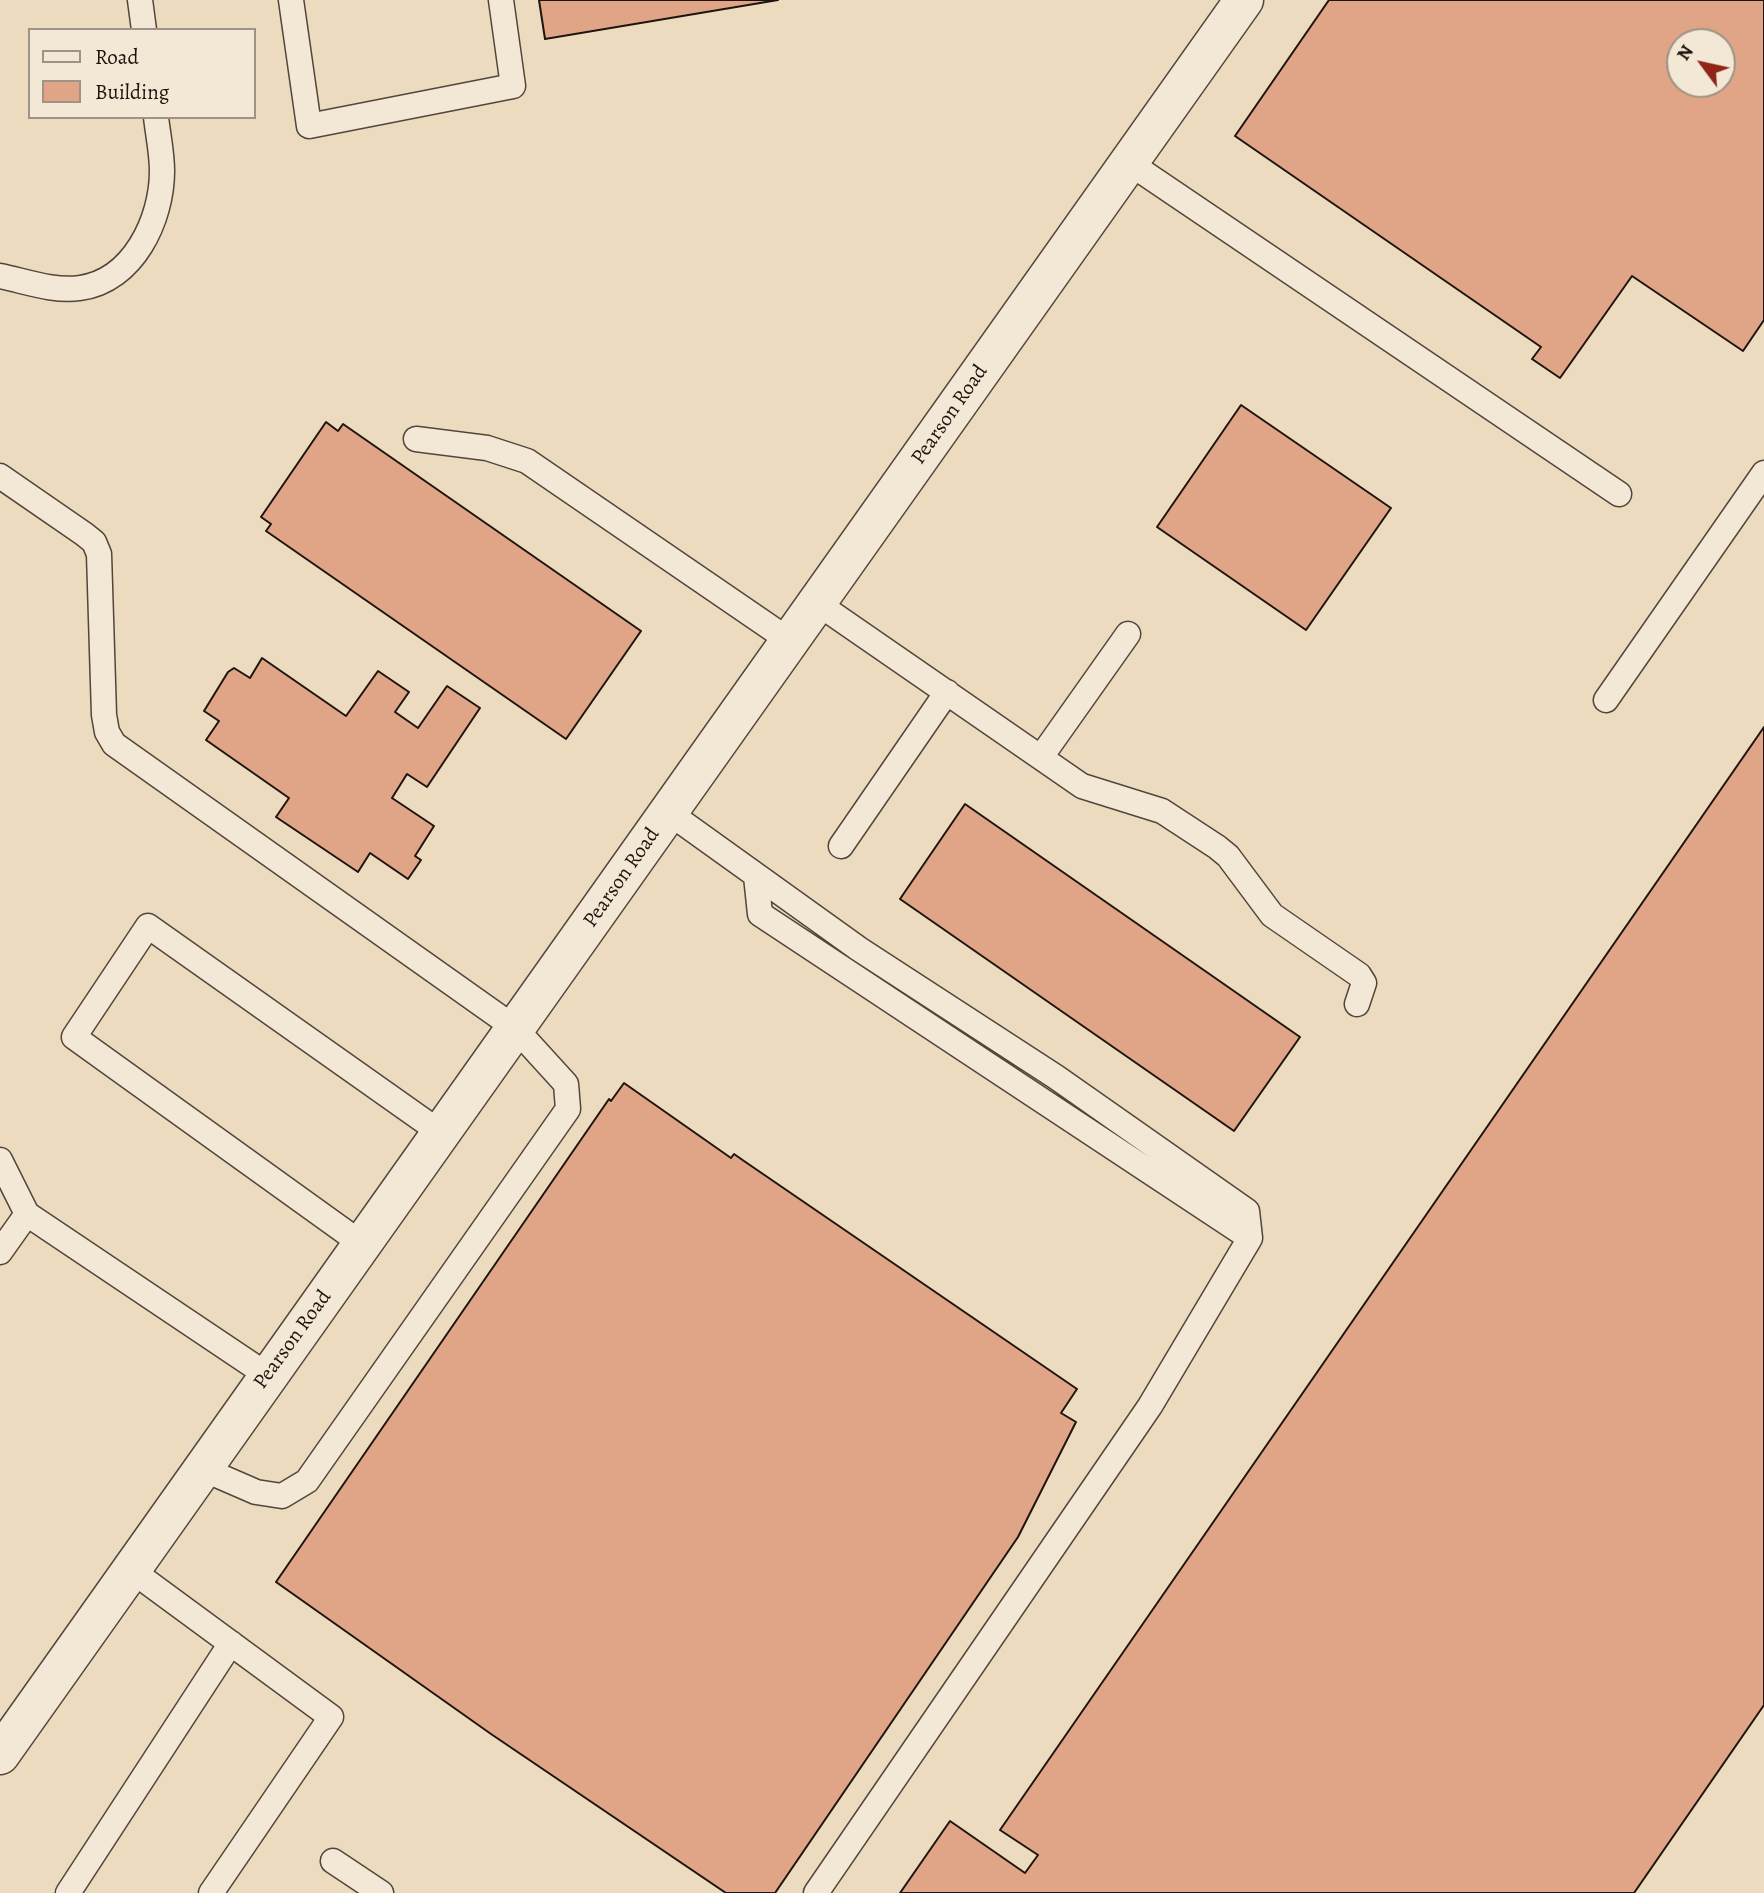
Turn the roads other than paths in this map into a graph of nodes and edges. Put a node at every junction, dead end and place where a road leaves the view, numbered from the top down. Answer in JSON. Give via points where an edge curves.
{"nodes":[{"id":1,"x":140,"y":0,"type":"edge"},
{"id":2,"x":291,"y":0,"type":"edge"},
{"id":3,"x":501,"y":0,"type":"edge"},
{"id":4,"x":1244,"y":0,"type":"edge"},
{"id":5,"x":144,"y":28,"type":"edge"},
{"id":6,"x":156,"y":119,"type":"edge"},
{"id":7,"x":1128,"y":162,"type":"junction"},
{"id":8,"x":0,"y":276,"type":"edge"},
{"id":9,"x":415,"y":439,"type":"dead end"},
{"id":10,"x":1764,"y":473,"type":"edge"},
{"id":11,"x":0,"y":476,"type":"edge"},
{"id":12,"x":1619,"y":494,"type":"dead end"},
{"id":13,"x":817,"y":603,"type":"junction"},
{"id":14,"x":1128,"y":634,"type":"dead end"},
{"id":15,"x":790,"y":641,"type":"junction"},
{"id":16,"x":947,"y":692,"type":"junction"},
{"id":17,"x":1606,"y":701,"type":"dead end"},
{"id":18,"x":1041,"y":757,"type":"junction"},
{"id":19,"x":668,"y":813,"type":"junction"},
{"id":20,"x":841,"y":846,"type":"dead end"},
{"id":21,"x":1357,"y":1004,"type":"dead end"},
{"id":22,"x":515,"y":1028,"type":"junction"},
{"id":23,"x":441,"y":1133,"type":"junction"},
{"id":24,"x":0,"y":1160,"type":"edge"},
{"id":25,"x":27,"y":1214,"type":"junction"},
{"id":26,"x":362,"y":1244,"type":"junction"},
{"id":27,"x":0,"y":1252,"type":"edge"},
{"id":28,"x":267,"y":1375,"type":"junction"},
{"id":29,"x":203,"y":1469,"type":"junction"},
{"id":30,"x":131,"y":1570,"type":"junction"},
{"id":31,"x":231,"y":1643,"type":"junction"},
{"id":32,"x":0,"y":1755,"type":"edge"},
{"id":33,"x":333,"y":1861,"type":"dead end"},
{"id":34,"x":68,"y":1893,"type":"edge"},
{"id":35,"x":211,"y":1893,"type":"edge"},
{"id":36,"x":381,"y":1893,"type":"edge"},
{"id":37,"x":816,"y":1893,"type":"edge"}],
"edges":[{"from":1,"to":5,"type":"lane"},
{"from":2,"to":3,"type":"lane","via":[[309,126],[513,86]]},
{"from":4,"to":7,"type":"street","name":"Pearson Road"},
{"from":6,"to":8,"type":"lane","via":[[163,169],[160,198],[142,246],[124,267],[103,283],[78,289]]},
{"from":7,"to":12,"type":"lane"},
{"from":7,"to":13,"type":"street","name":"Pearson Road"},
{"from":9,"to":15,"type":"lane","via":[[487,448],[527,461]]},
{"from":10,"to":17,"type":"lane"},
{"from":11,"to":22,"type":"lane","via":[[94,542],[99,554],[104,715],[114,744]]},
{"from":13,"to":15,"type":"street","name":"Pearson Road"},
{"from":13,"to":16,"type":"lane"},
{"from":14,"to":18,"type":"lane"},
{"from":15,"to":19,"type":"street","name":"Pearson Road"},
{"from":16,"to":18,"type":"lane"},
{"from":16,"to":20,"type":"lane"},
{"from":18,"to":21,"type":"lane","via":[[1096,792],[1162,811],[1217,847],[1272,915],[1359,975],[1364,983]]},
{"from":19,"to":22,"type":"street","name":"Pearson Road"},
{"from":19,"to":37,"type":"lane","via":[[859,949],[1056,1077],[1247,1211],[1250,1238],[1150,1406]]},
{"from":22,"to":23,"type":"street","name":"Pearson Road"},
{"from":22,"to":29,"type":"lane","via":[[566,1084],[568,1109],[307,1481],[282,1496],[256,1492]]},
{"from":23,"to":26,"type":"street","name":"Pearson Road"},
{"from":23,"to":26,"type":"lane","via":[[148,926],[74,1037]]},
{"from":24,"to":25,"type":"lane"},
{"from":25,"to":27,"type":"lane"},
{"from":25,"to":28,"type":"lane"},
{"from":26,"to":28,"type":"street","name":"Pearson Road"},
{"from":28,"to":29,"type":"street","name":"Pearson Road"},
{"from":29,"to":30,"type":"street","name":"Pearson Road"},
{"from":30,"to":31,"type":"lane"},
{"from":30,"to":32,"type":"street","name":"Pearson Road"},
{"from":31,"to":34,"type":"lane"},
{"from":31,"to":35,"type":"lane","via":[[331,1717]]},
{"from":33,"to":36,"type":"lane"}]}
